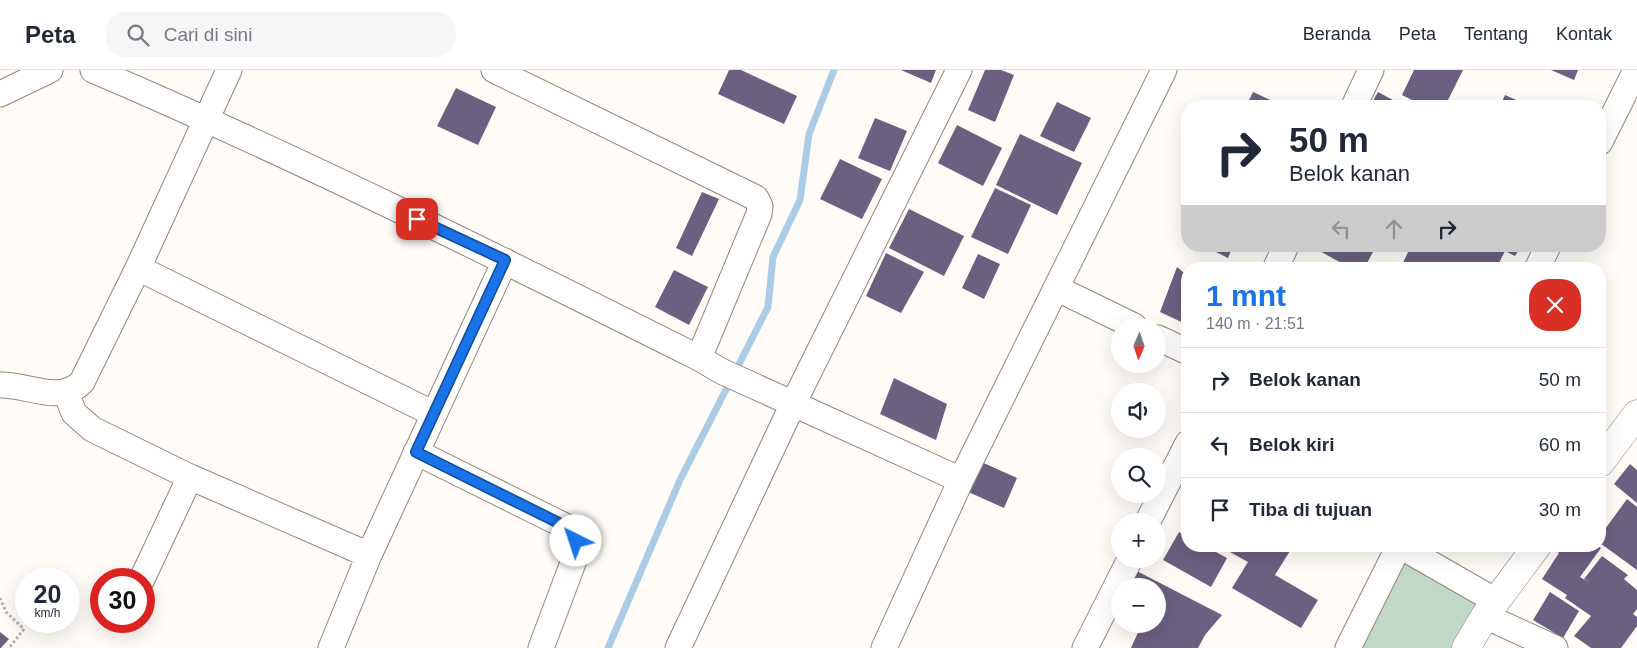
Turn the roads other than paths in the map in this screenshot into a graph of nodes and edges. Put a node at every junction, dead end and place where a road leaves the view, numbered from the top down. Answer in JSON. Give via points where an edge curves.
{"nodes":[{"id":1,"x":50,"y":70,"type":"edge"},
{"id":2,"x":93,"y":70,"type":"edge"},
{"id":3,"x":229,"y":70,"type":"edge"},
{"id":4,"x":494,"y":70,"type":"edge"},
{"id":5,"x":959,"y":70,"type":"edge"},
{"id":6,"x":1164,"y":70,"type":"edge"},
{"id":7,"x":1371,"y":70,"type":"edge"},
{"id":8,"x":1636,"y":70,"type":"edge"},
{"id":9,"x":0,"y":94,"type":"edge"},
{"id":10,"x":1357,"y":100,"type":"edge"},
{"id":11,"x":206,"y":118,"type":"junction"},
{"id":12,"x":1606,"y":130,"type":"edge"},
{"id":13,"x":505,"y":260,"type":"junction"},
{"id":14,"x":138,"y":268,"type":"junction"},
{"id":15,"x":1056,"y":288,"type":"junction"},
{"id":16,"x":1118,"y":318,"type":"edge"},
{"id":17,"x":1166,"y":342,"type":"edge"},
{"id":18,"x":1181,"y":349,"type":"edge"},
{"id":19,"x":699,"y":358,"type":"junction"},
{"id":20,"x":0,"y":385,"type":"edge"},
{"id":21,"x":66,"y":393,"type":"junction"},
{"id":22,"x":793,"y":404,"type":"junction"},
{"id":23,"x":434,"y":414,"type":"junction"},
{"id":24,"x":1637,"y":414,"type":"edge"},
{"id":25,"x":416,"y":452,"type":"junction"},
{"id":26,"x":1606,"y":455,"type":"edge"},
{"id":27,"x":1181,"y":456,"type":"edge"},
{"id":28,"x":190,"y":477,"type":"junction"},
{"id":29,"x":961,"y":480,"type":"junction"},
{"id":30,"x":1152,"y":513,"type":"edge"},
{"id":31,"x":1397,"y":552,"type":"edge"},
{"id":32,"x":1409,"y":552,"type":"edge"},
{"id":33,"x":1532,"y":552,"type":"edge"},
{"id":34,"x":368,"y":555,"type":"junction"},
{"id":35,"x":147,"y":568,"type":"edge"},
{"id":36,"x":1125,"y":568,"type":"edge"},
{"id":37,"x":1490,"y":608,"type":"junction"},
{"id":38,"x":331,"y":648,"type":"edge"},
{"id":39,"x":541,"y":648,"type":"edge"},
{"id":40,"x":678,"y":648,"type":"edge"},
{"id":41,"x":884,"y":648,"type":"edge"},
{"id":42,"x":1085,"y":648,"type":"edge"},
{"id":43,"x":1348,"y":648,"type":"edge"},
{"id":44,"x":1466,"y":648,"type":"edge"},
{"id":45,"x":1555,"y":648,"type":"edge"}],
"edges":[{"from":1,"to":9,"type":"street"},
{"from":2,"to":11,"type":"street"},
{"from":3,"to":11,"type":"street"},
{"from":4,"to":19,"type":"street","via":[[759,202],[761,210]]},
{"from":5,"to":22,"type":"street"},
{"from":6,"to":15,"type":"street"},
{"from":7,"to":10,"type":"street"},
{"from":8,"to":12,"type":"street"},
{"from":11,"to":13,"type":"street"},
{"from":11,"to":14,"type":"street"},
{"from":13,"to":19,"type":"street"},
{"from":13,"to":23,"type":"street"},
{"from":14,"to":21,"type":"street","via":[[82,382]]},
{"from":14,"to":23,"type":"street"},
{"from":15,"to":16,"type":"street"},
{"from":15,"to":29,"type":"street"},
{"from":17,"to":18,"type":"street"},
{"from":19,"to":22,"type":"street","via":[[721,372]]},
{"from":20,"to":21,"type":"street"},
{"from":21,"to":28,"type":"street","via":[[74,413],[92,429]]},
{"from":22,"to":29,"type":"street"},
{"from":22,"to":40,"type":"street"},
{"from":23,"to":25,"type":"street"},
{"from":24,"to":26,"type":"main road"},
{"from":25,"to":34,"type":"street"},
{"from":25,"to":39,"type":"street","via":[[571,529],[576,541],[576,555]]},
{"from":27,"to":30,"type":"street"},
{"from":28,"to":34,"type":"street"},
{"from":28,"to":35,"type":"street"},
{"from":29,"to":41,"type":"street"},
{"from":31,"to":43,"type":"street"},
{"from":32,"to":37,"type":"street"},
{"from":33,"to":37,"type":"main road"},
{"from":34,"to":38,"type":"street"},
{"from":36,"to":42,"type":"street"},
{"from":37,"to":44,"type":"main road"},
{"from":37,"to":45,"type":"street"}]}
